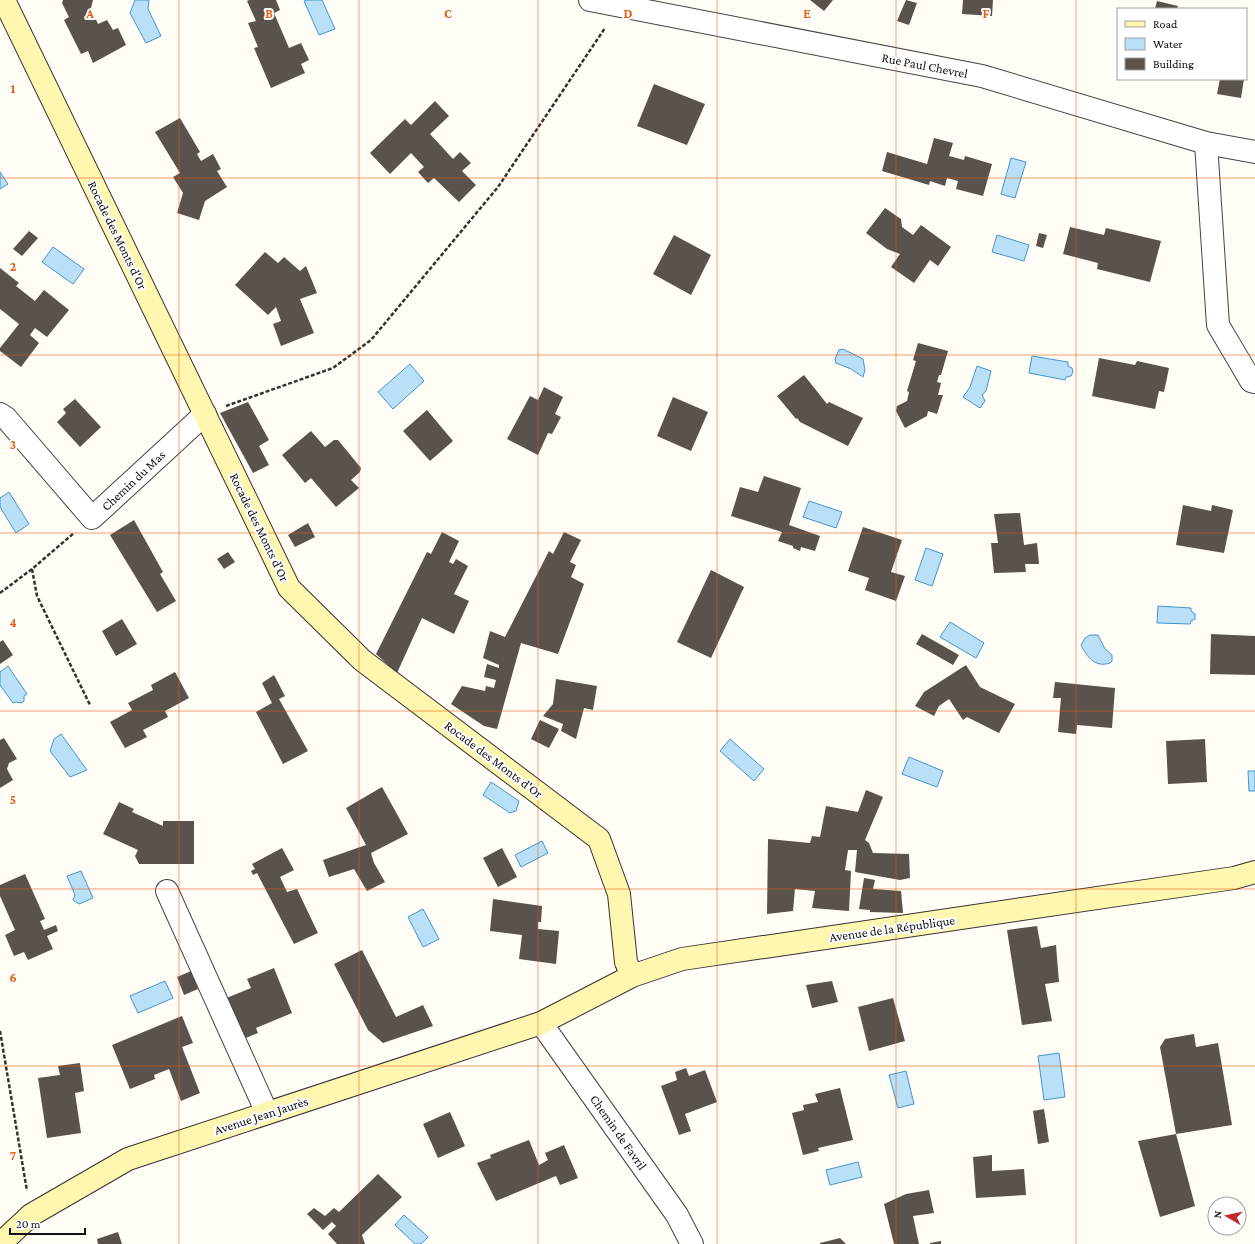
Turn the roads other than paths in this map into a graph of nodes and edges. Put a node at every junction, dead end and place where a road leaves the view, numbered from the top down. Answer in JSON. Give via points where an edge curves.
{"nodes":[{"id":1,"x":4,"y":0,"type":"edge"},
{"id":2,"x":590,"y":0,"type":"edge"},
{"id":3,"x":1206,"y":143,"type":"junction"},
{"id":4,"x":1255,"y":152,"type":"edge"},
{"id":5,"x":1255,"y":382,"type":"edge"},
{"id":6,"x":0,"y":414,"type":"edge"},
{"id":7,"x":205,"y":414,"type":"junction"},
{"id":8,"x":1255,"y":872,"type":"edge"},
{"id":9,"x":167,"y":891,"type":"dead end"},
{"id":10,"x":632,"y":976,"type":"junction"},
{"id":11,"x":541,"y":1023,"type":"junction"},
{"id":12,"x":267,"y":1113,"type":"junction"},
{"id":13,"x":0,"y":1244,"type":"edge"},
{"id":14,"x":692,"y":1244,"type":"edge"}],
"edges":[{"from":1,"to":7,"type":"main road","name":"Rocade des Monts d'Or"},
{"from":2,"to":3,"type":"street","name":"Rue Paul Chevrel","via":[[982,76]]},
{"from":3,"to":4,"type":"street","name":"Rue Paul Chevrel"},
{"from":3,"to":5,"type":"street","via":[[1218,325],[1251,381]]},
{"from":6,"to":7,"type":"street","name":"Chemin du Mas","via":[[92,518]]},
{"from":7,"to":10,"type":"main road","name":"Rocade des Monts d'Or","via":[[289,588],[362,660],[599,838],[619,894],[626,962]]},
{"from":8,"to":10,"type":"main road","name":"Avenue de la République","via":[[1226,879],[682,958]]},
{"from":9,"to":12,"type":"street"},
{"from":10,"to":11,"type":"main road","name":"Avenue de la République"},
{"from":11,"to":12,"type":"main road","name":"Avenue Jean Jaurès"},
{"from":11,"to":14,"type":"street","name":"Chemin de Favril","via":[[677,1215]]},
{"from":12,"to":13,"type":"main road","name":"Avenue Jean Jaurès","via":[[128,1159],[31,1215]]}]}
